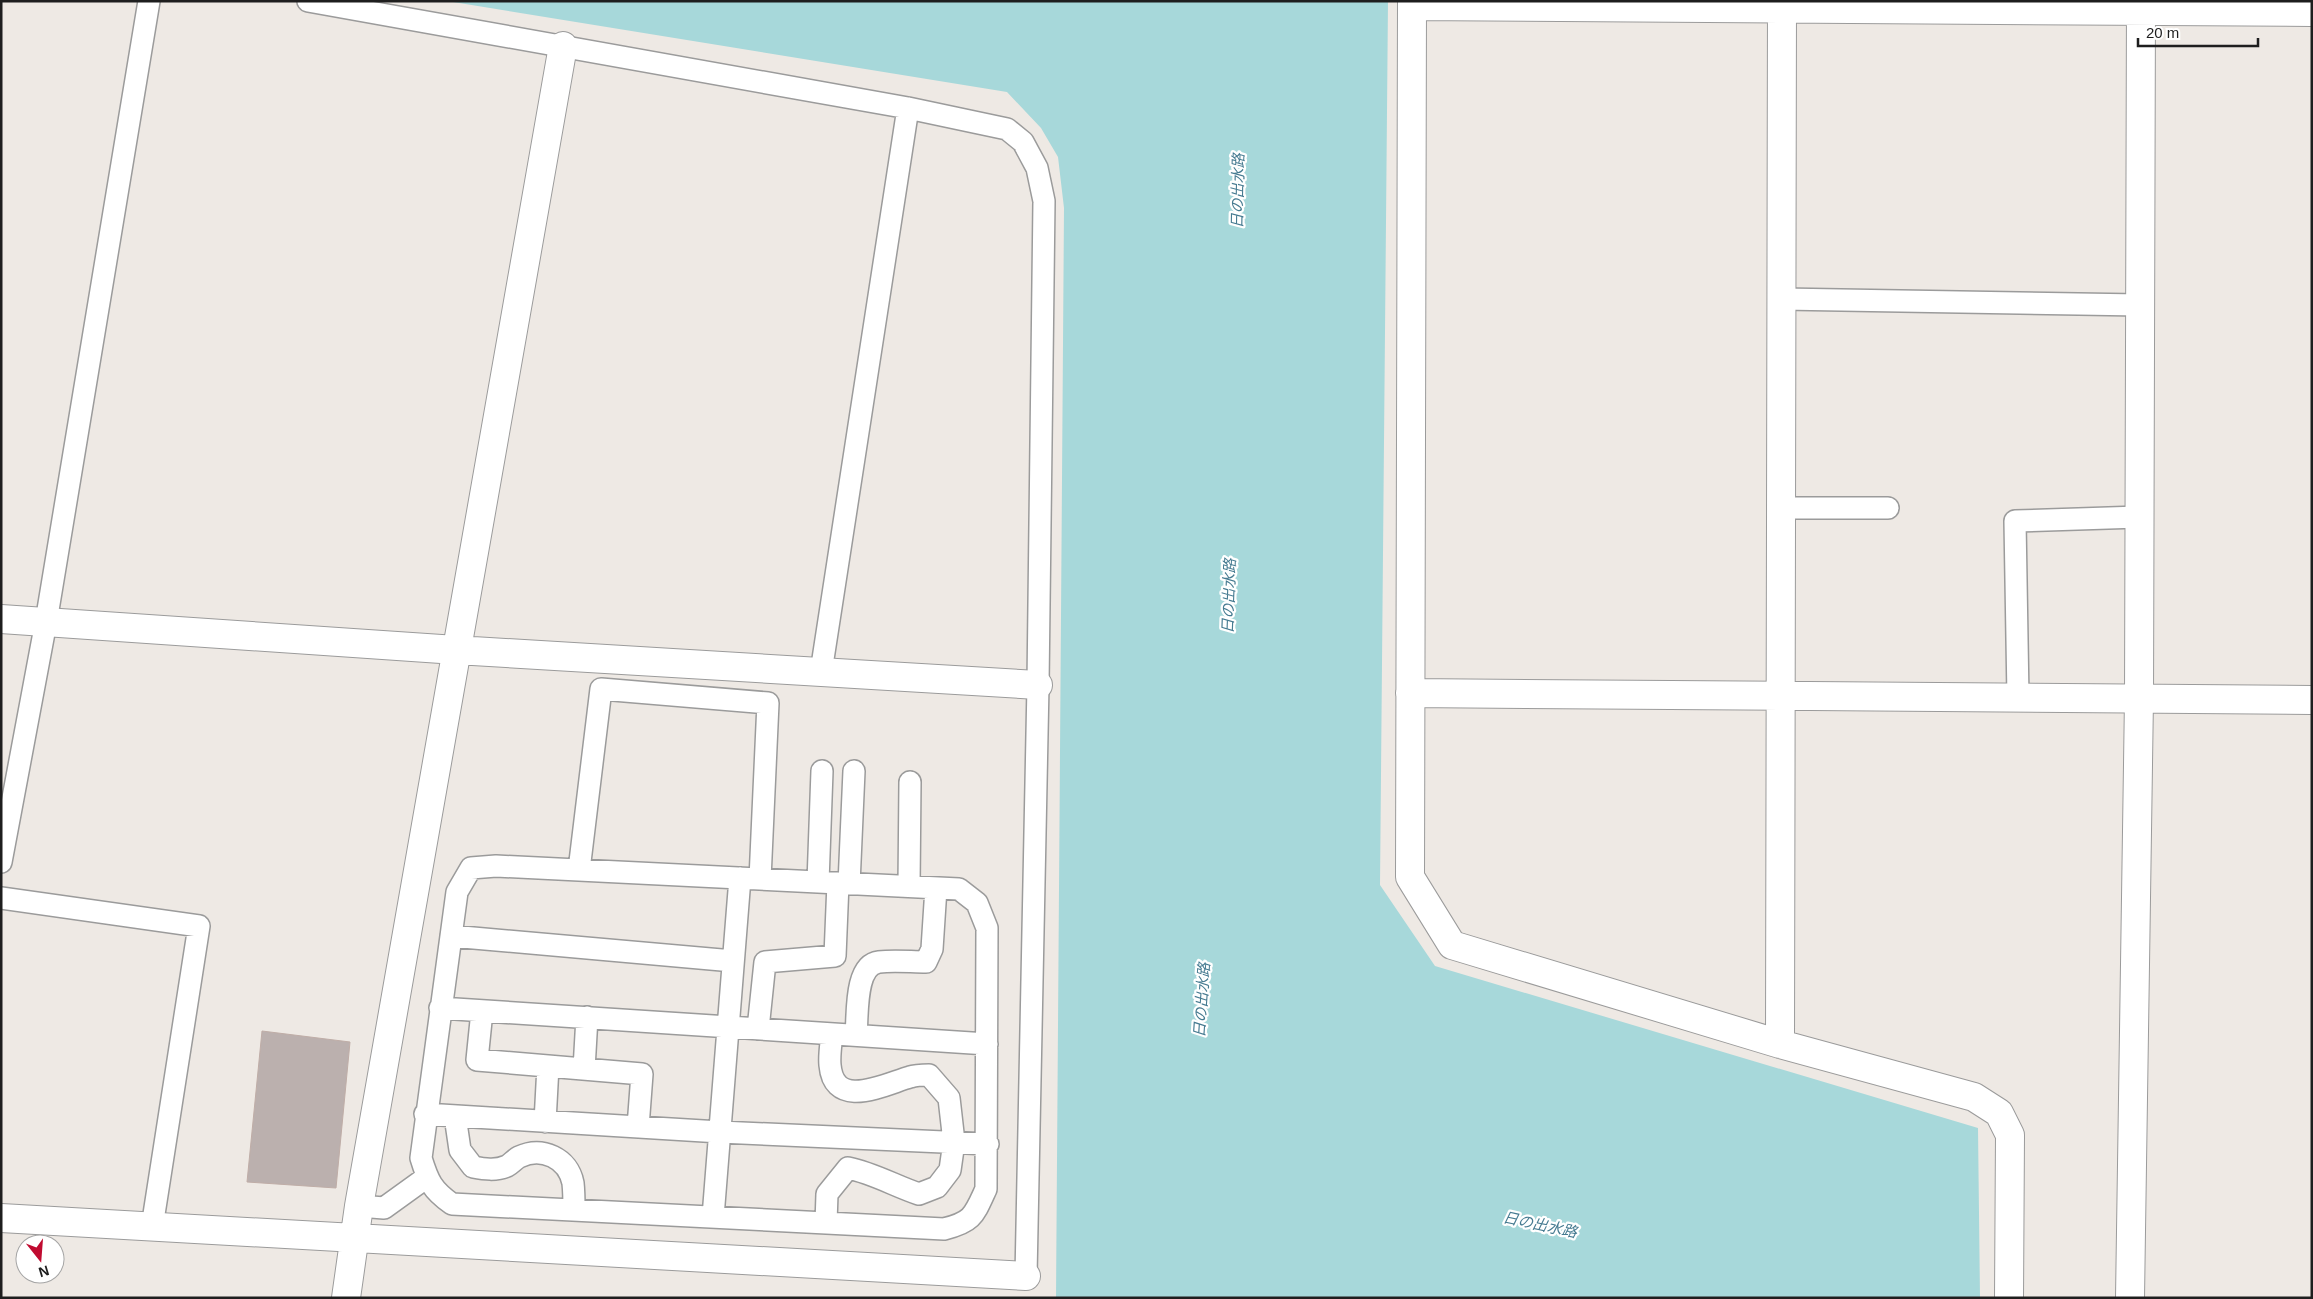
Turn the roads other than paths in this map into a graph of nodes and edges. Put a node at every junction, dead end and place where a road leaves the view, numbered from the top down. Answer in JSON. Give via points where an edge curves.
{"nodes":[{"id":1,"x":149,"y":1,"type":"edge"},
{"id":2,"x":308,"y":1,"type":"edge"},
{"id":3,"x":1412,"y":4,"type":"edge"},
{"id":4,"x":1782,"y":5,"type":"edge"},
{"id":5,"x":2141,"y":6,"type":"edge"},
{"id":6,"x":2278,"y":6,"type":"edge"},
{"id":7,"x":2312,"y":12,"type":"edge"},
{"id":8,"x":563,"y":46,"type":"junction"},
{"id":9,"x":908,"y":108,"type":"junction"},
{"id":10,"x":1782,"y":299,"type":"junction"},
{"id":11,"x":2140,"y":305,"type":"junction"},
{"id":12,"x":1782,"y":508,"type":"junction"},
{"id":13,"x":1888,"y":508,"type":"dead end"},
{"id":14,"x":2139,"y":517,"type":"junction"},
{"id":15,"x":1,"y":619,"type":"edge"},
{"id":16,"x":46,"y":622,"type":"junction"},
{"id":17,"x":456,"y":650,"type":"junction"},
{"id":18,"x":821,"y":672,"type":"junction"},
{"id":19,"x":1038,"y":685,"type":"junction"},
{"id":20,"x":1410,"y":693,"type":"junction"},
{"id":21,"x":1781,"y":696,"type":"junction"},
{"id":22,"x":2018,"y":698,"type":"junction"},
{"id":23,"x":2139,"y":698,"type":"junction"},
{"id":24,"x":2312,"y":700,"type":"edge"},
{"id":25,"x":822,"y":771,"type":"dead end"},
{"id":26,"x":854,"y":771,"type":"dead end"},
{"id":27,"x":910,"y":782,"type":"dead end"},
{"id":28,"x":1,"y":862,"type":"edge"},
{"id":29,"x":579,"y":870,"type":"junction"},
{"id":30,"x":750,"y":879,"type":"junction"},
{"id":31,"x":835,"y":883,"type":"junction"},
{"id":32,"x":909,"y":886,"type":"junction"},
{"id":33,"x":936,"y":888,"type":"junction"},
{"id":34,"x":1,"y":898,"type":"edge"},
{"id":35,"x":451,"y":936,"type":"junction"},
{"id":36,"x":733,"y":961,"type":"junction"},
{"id":37,"x":440,"y":1008,"type":"junction"},
{"id":38,"x":482,"y":1011,"type":"junction"},
{"id":39,"x":587,"y":1018,"type":"junction"},
{"id":40,"x":728,"y":1027,"type":"junction"},
{"id":41,"x":758,"y":1029,"type":"junction"},
{"id":42,"x":832,"y":1034,"type":"junction"},
{"id":43,"x":856,"y":1036,"type":"junction"},
{"id":44,"x":987,"y":1044,"type":"junction"},
{"id":45,"x":1780,"y":1044,"type":"junction"},
{"id":46,"x":548,"y":1066,"type":"junction"},
{"id":47,"x":584,"y":1069,"type":"junction"},
{"id":48,"x":425,"y":1114,"type":"junction"},
{"id":49,"x":455,"y":1116,"type":"junction"},
{"id":50,"x":545,"y":1122,"type":"junction"},
{"id":51,"x":638,"y":1127,"type":"junction"},
{"id":52,"x":720,"y":1132,"type":"junction"},
{"id":53,"x":954,"y":1142,"type":"junction"},
{"id":54,"x":988,"y":1144,"type":"junction"},
{"id":55,"x":427,"y":1177,"type":"junction"},
{"id":56,"x":359,"y":1206,"type":"junction"},
{"id":57,"x":574,"y":1210,"type":"junction"},
{"id":58,"x":713,"y":1217,"type":"junction"},
{"id":59,"x":1,"y":1218,"type":"edge"},
{"id":60,"x":826,"y":1223,"type":"junction"},
{"id":61,"x":152,"y":1227,"type":"junction"},
{"id":62,"x":354,"y":1238,"type":"junction"},
{"id":63,"x":1026,"y":1276,"type":"joint"},
{"id":64,"x":346,"y":1298,"type":"edge"},
{"id":65,"x":2009,"y":1298,"type":"edge"},
{"id":66,"x":2130,"y":1298,"type":"edge"}],
"edges":[{"from":1,"to":16,"type":"lane"},
{"from":2,"to":8,"type":"lane"},
{"from":3,"to":4,"type":"street"},
{"from":3,"to":20,"type":"street"},
{"from":4,"to":5,"type":"street"},
{"from":4,"to":10,"type":"street"},
{"from":5,"to":6,"type":"street"},
{"from":5,"to":11,"type":"street"},
{"from":6,"to":7,"type":"street"},
{"from":8,"to":9,"type":"lane"},
{"from":8,"to":17,"type":"street"},
{"from":9,"to":18,"type":"lane"},
{"from":9,"to":19,"type":"lane","via":[[1007,129],[1023,142],[1037,168],[1044,201]]},
{"from":10,"to":11,"type":"lane"},
{"from":10,"to":12,"type":"street"},
{"from":11,"to":14,"type":"street"},
{"from":12,"to":13,"type":"lane"},
{"from":12,"to":21,"type":"street"},
{"from":14,"to":22,"type":"lane","via":[[2015,521]]},
{"from":14,"to":23,"type":"street"},
{"from":15,"to":16,"type":"street"},
{"from":16,"to":17,"type":"street"},
{"from":16,"to":28,"type":"lane"},
{"from":17,"to":18,"type":"street"},
{"from":17,"to":56,"type":"street"},
{"from":18,"to":19,"type":"street"},
{"from":19,"to":63,"type":"lane"},
{"from":20,"to":21,"type":"street"},
{"from":20,"to":45,"type":"street","via":[[1410,877],[1452,945]]},
{"from":21,"to":22,"type":"street"},
{"from":21,"to":45,"type":"street"},
{"from":22,"to":23,"type":"street"},
{"from":23,"to":24,"type":"street"},
{"from":23,"to":66,"type":"street"},
{"from":25,"to":31,"type":"lane"},
{"from":26,"to":31,"type":"lane"},
{"from":27,"to":32,"type":"lane"},
{"from":29,"to":30,"type":"lane"},
{"from":29,"to":30,"type":"lane","via":[[600,689],[768,703]]},
{"from":29,"to":35,"type":"lane","via":[[471,868],[457,892]]},
{"from":30,"to":31,"type":"lane"},
{"from":30,"to":36,"type":"lane"},
{"from":31,"to":32,"type":"lane"},
{"from":31,"to":41,"type":"lane","via":[[835,956],[765,962]]},
{"from":32,"to":33,"type":"lane"},
{"from":33,"to":43,"type":"lane","via":[[932,949],[926,962],[877,962],[866,969],[860,982]]},
{"from":33,"to":44,"type":"lane","via":[[959,889],[977,902],[987,928]]},
{"from":34,"to":61,"type":"lane","via":[[199,926]]},
{"from":35,"to":36,"type":"lane"},
{"from":35,"to":37,"type":"lane"},
{"from":36,"to":40,"type":"lane"},
{"from":37,"to":38,"type":"lane"},
{"from":37,"to":48,"type":"lane"},
{"from":38,"to":39,"type":"lane"},
{"from":38,"to":46,"type":"lane","via":[[477,1060]]},
{"from":39,"to":40,"type":"lane"},
{"from":39,"to":47,"type":"lane"},
{"from":40,"to":41,"type":"lane"},
{"from":40,"to":52,"type":"lane"},
{"from":41,"to":42,"type":"lane"},
{"from":42,"to":43,"type":"lane"},
{"from":42,"to":53,"type":"lane","via":[[830,1066],[836,1083],[852,1092],[929,1074],[949,1098]]},
{"from":43,"to":44,"type":"lane"},
{"from":44,"to":54,"type":"lane"},
{"from":45,"to":65,"type":"street","via":[[1974,1098],[1999,1113],[2010,1135]]},
{"from":46,"to":47,"type":"lane"},
{"from":46,"to":50,"type":"lane"},
{"from":47,"to":51,"type":"lane","via":[[642,1074]]},
{"from":48,"to":49,"type":"lane"},
{"from":48,"to":55,"type":"lane","via":[[421,1158]]},
{"from":49,"to":50,"type":"lane"},
{"from":49,"to":57,"type":"lane","via":[[460,1150],[473,1167],[488,1170],[506,1166],[520,1156],[538,1152],[552,1154],[573,1181]]},
{"from":50,"to":51,"type":"lane"},
{"from":51,"to":52,"type":"lane"},
{"from":52,"to":53,"type":"lane"},
{"from":52,"to":58,"type":"lane"},
{"from":53,"to":54,"type":"lane"},
{"from":53,"to":60,"type":"lane","via":[[950,1170],[937,1187],[919,1194],[869,1172],[848,1168],[827,1194]]},
{"from":54,"to":60,"type":"lane","via":[[986,1189],[976,1210],[964,1224],[944,1229]]},
{"from":55,"to":56,"type":"lane","via":[[384,1208]]},
{"from":55,"to":57,"type":"lane","via":[[437,1193],[452,1204]]},
{"from":56,"to":62,"type":"street"},
{"from":57,"to":58,"type":"lane"},
{"from":58,"to":60,"type":"lane"},
{"from":59,"to":61,"type":"street"},
{"from":61,"to":62,"type":"street"},
{"from":62,"to":63,"type":"street"},
{"from":62,"to":64,"type":"street"}]}
